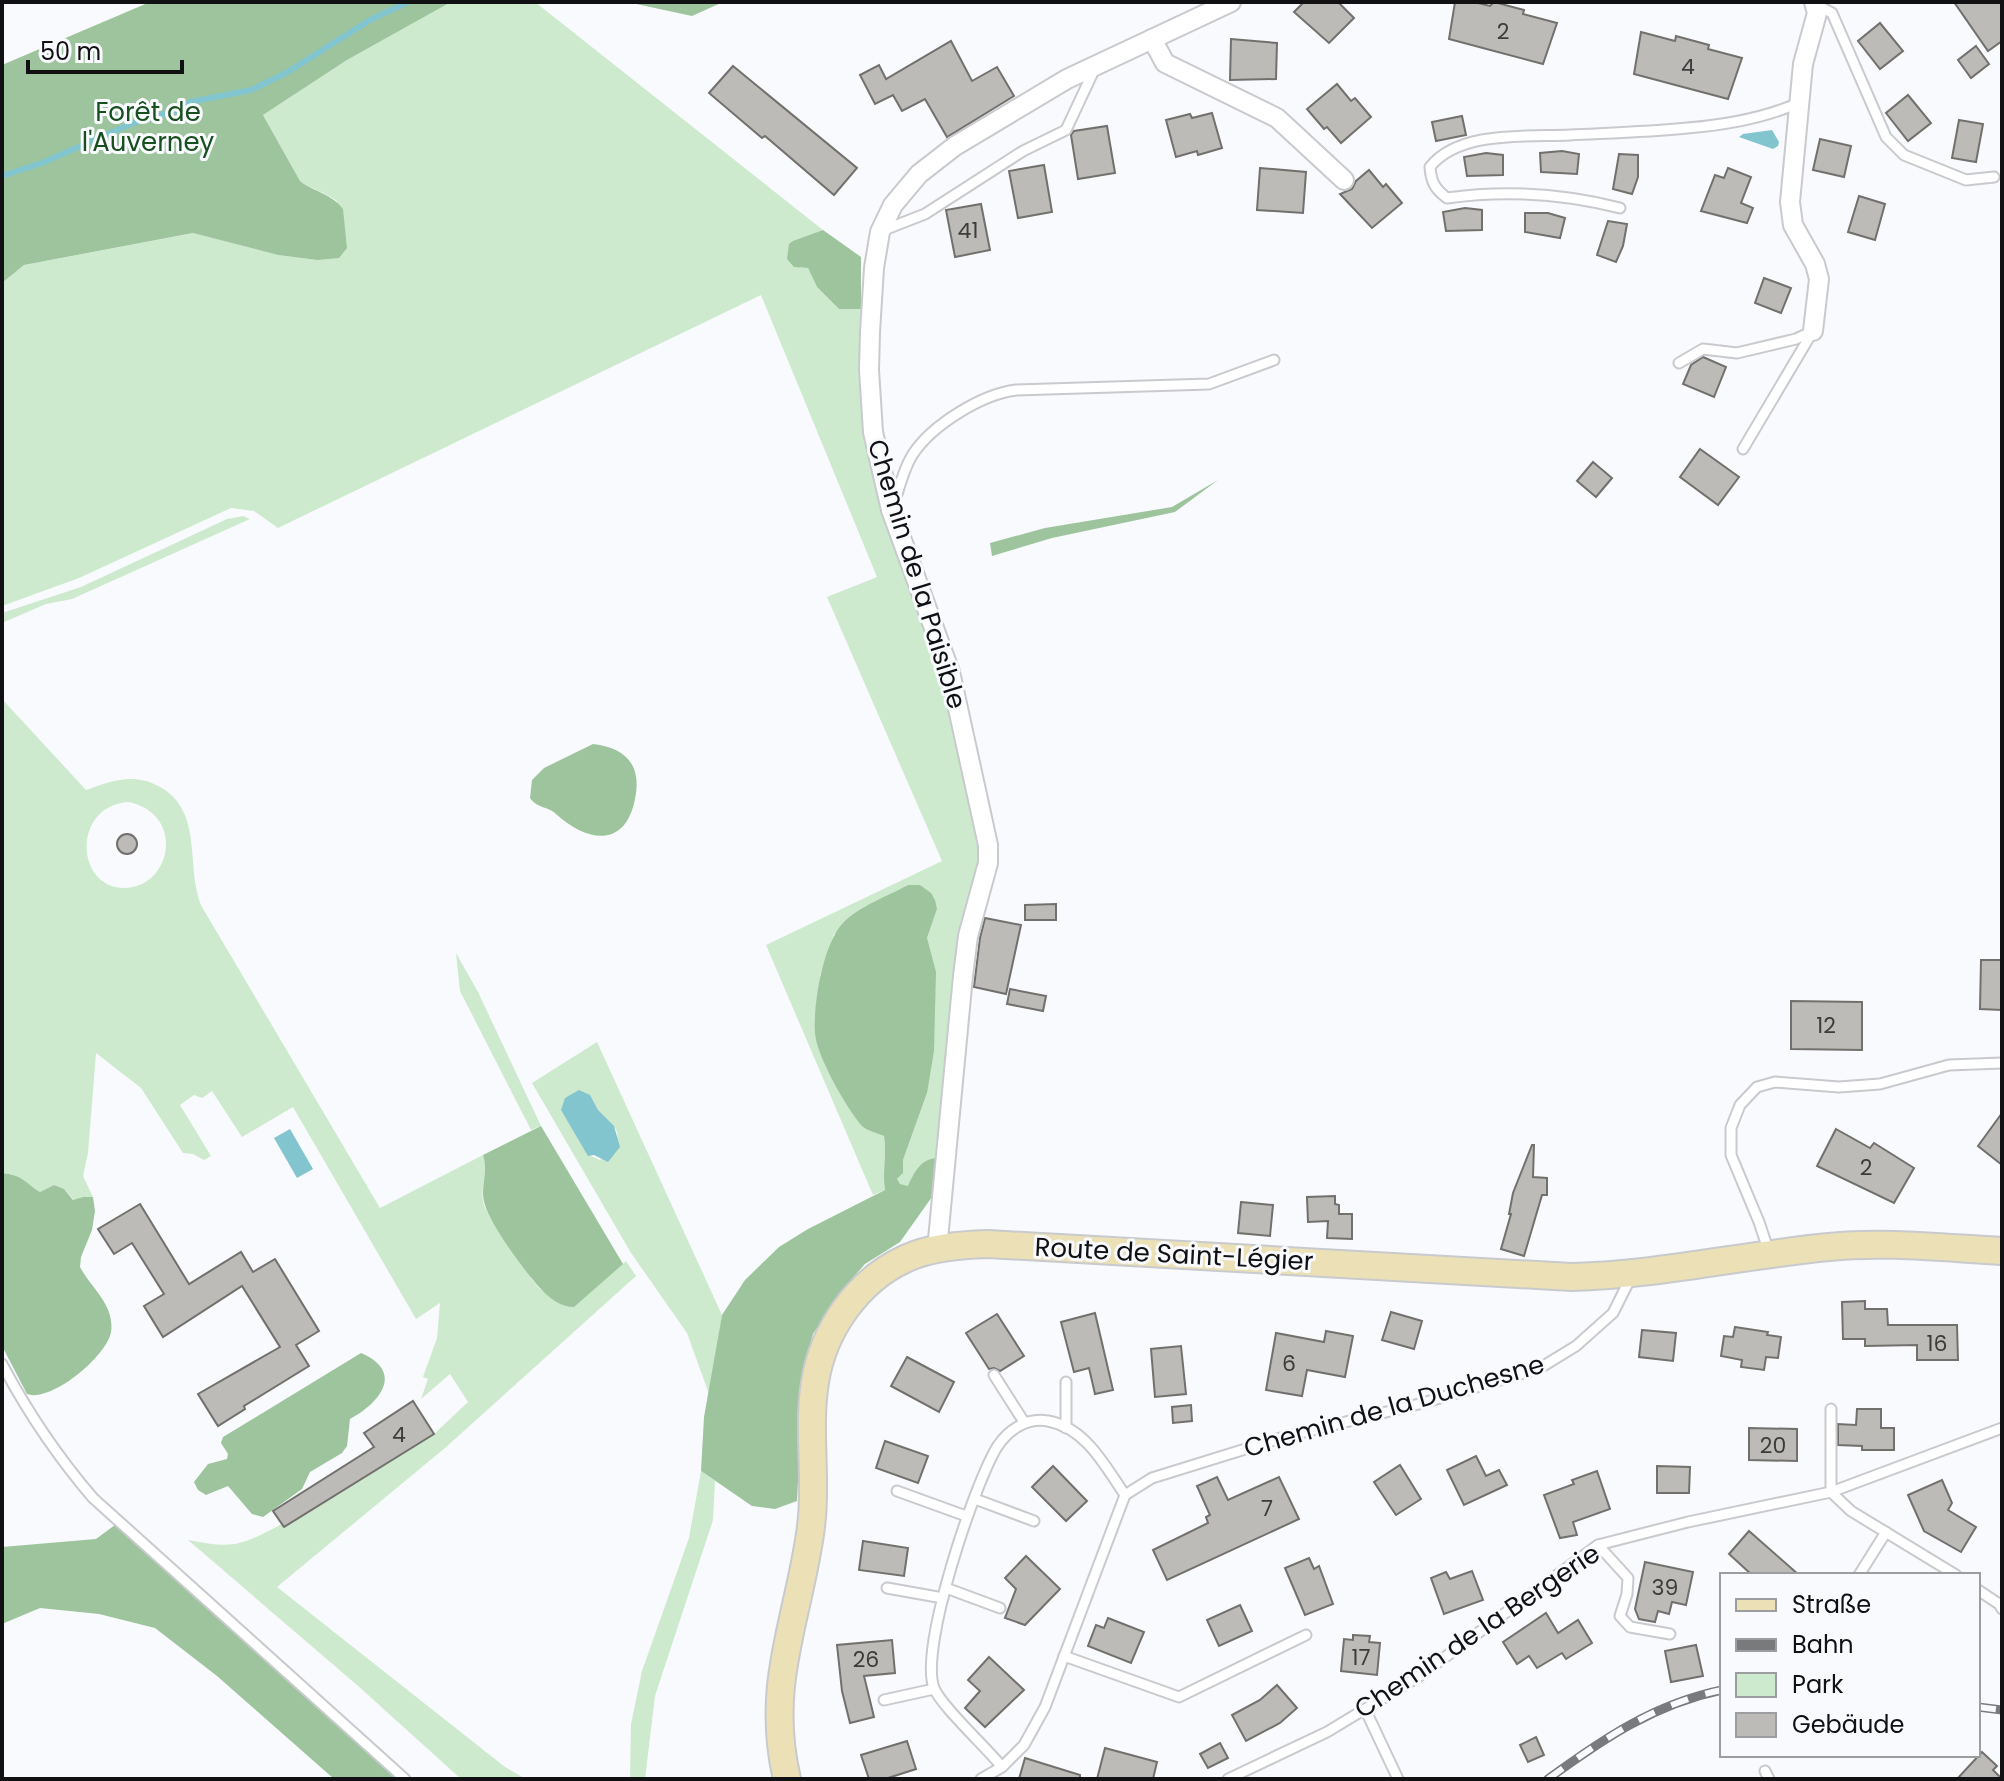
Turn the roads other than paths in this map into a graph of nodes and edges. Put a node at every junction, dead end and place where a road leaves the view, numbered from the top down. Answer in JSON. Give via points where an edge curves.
{"nodes":[{"id":1,"x":1231,"y":2,"type":"edge"},
{"id":2,"x":1815,"y":3,"type":"edge"},
{"id":3,"x":1152,"y":39,"type":"junction"},
{"id":4,"x":1096,"y":65,"type":"junction"},
{"id":5,"x":1801,"y":102,"type":"junction"},
{"id":6,"x":1994,"y":177,"type":"dead end"},
{"id":7,"x":1344,"y":180,"type":"dead end"},
{"id":8,"x":1620,"y":208,"type":"dead end"},
{"id":9,"x":879,"y":241,"type":"junction"},
{"id":10,"x":1813,"y":331,"type":"junction"},
{"id":11,"x":1274,"y":360,"type":"dead end"},
{"id":12,"x":1679,"y":363,"type":"dead end"},
{"id":13,"x":1743,"y":449,"type":"dead end"},
{"id":14,"x":891,"y":510,"type":"junction"},
{"id":15,"x":2002,"y":1063,"type":"edge"},
{"id":16,"x":937,"y":1250,"type":"junction"},
{"id":17,"x":2002,"y":1251,"type":"edge"},
{"id":18,"x":1770,"y":1254,"type":"junction"},
{"id":19,"x":1632,"y":1274,"type":"junction"},
{"id":20,"x":2,"y":1364,"type":"edge"},
{"id":21,"x":994,"y":1375,"type":"dead end"},
{"id":22,"x":1066,"y":1382,"type":"dead end"},
{"id":23,"x":1831,"y":1409,"type":"dead end"},
{"id":24,"x":1024,"y":1422,"type":"junction"},
{"id":25,"x":1066,"y":1428,"type":"junction"},
{"id":26,"x":2002,"y":1428,"type":"edge"},
{"id":27,"x":897,"y":1491,"type":"dead end"},
{"id":28,"x":1831,"y":1492,"type":"junction"},
{"id":29,"x":1125,"y":1495,"type":"junction"},
{"id":30,"x":975,"y":1499,"type":"junction"},
{"id":31,"x":966,"y":1516,"type":"junction"},
{"id":32,"x":1034,"y":1521,"type":"dead end"},
{"id":33,"x":1886,"y":1532,"type":"junction"},
{"id":34,"x":1598,"y":1545,"type":"junction"},
{"id":35,"x":1860,"y":1573,"type":"edge"},
{"id":36,"x":1951,"y":1573,"type":"edge"},
{"id":37,"x":887,"y":1588,"type":"dead end"},
{"id":38,"x":946,"y":1588,"type":"junction"},
{"id":39,"x":1980,"y":1591,"type":"edge"},
{"id":40,"x":943,"y":1598,"type":"junction"},
{"id":41,"x":2001,"y":1606,"type":"edge"},
{"id":42,"x":1000,"y":1608,"type":"dead end"},
{"id":43,"x":1670,"y":1634,"type":"dead end"},
{"id":44,"x":1306,"y":1635,"type":"dead end"},
{"id":45,"x":1064,"y":1656,"type":"junction"},
{"id":46,"x":934,"y":1689,"type":"junction"},
{"id":47,"x":884,"y":1700,"type":"dead end"},
{"id":48,"x":1365,"y":1709,"type":"junction"},
{"id":49,"x":1002,"y":1767,"type":"junction"},
{"id":50,"x":405,"y":1779,"type":"edge"},
{"id":51,"x":787,"y":1779,"type":"edge"},
{"id":52,"x":981,"y":1779,"type":"edge"},
{"id":53,"x":1228,"y":1779,"type":"edge"},
{"id":54,"x":1398,"y":1779,"type":"edge"}],
"edges":[{"from":1,"to":3,"type":"street","name":"Chemin de la Paisible"},
{"from":2,"to":5,"type":"street"},
{"from":2,"to":6,"type":"lane","via":[[1832,13],[1886,137],[1904,155],[1966,180]]},
{"from":3,"to":4,"type":"street","name":"Chemin de la Paisible"},
{"from":3,"to":7,"type":"street","via":[[1165,63],[1277,118]]},
{"from":4,"to":9,"type":"street","name":"Chemin de la Paisible","via":[[919,174],[893,205]]},
{"from":4,"to":9,"type":"lane","via":[[1066,130]]},
{"from":5,"to":8,"type":"lane","via":[[1763,116],[1703,127],[1518,134],[1461,146],[1430,167],[1437,191],[1447,198],[1479,193],[1582,198]]},
{"from":5,"to":10,"type":"street","via":[[1790,202],[1793,225],[1819,279]]},
{"from":9,"to":14,"type":"street","name":"Chemin de la Paisible","via":[[870,332],[871,409]]},
{"from":10,"to":12,"type":"lane","via":[[1737,353],[1703,349]]},
{"from":10,"to":13,"type":"lane"},
{"from":11,"to":14,"type":"lane","via":[[1209,384],[996,394],[956,416],[918,447]]},
{"from":14,"to":16,"type":"street","name":"Chemin de la Paisible","via":[[950,672],[988,845],[968,936]]},
{"from":15,"to":18,"type":"lane","via":[[1949,1065],[1880,1084],[1775,1082],[1757,1087],[1740,1105],[1731,1128],[1731,1155]]},
{"from":16,"to":19,"type":"main road","name":"Route de Saint-Légier","via":[[1012,1244],[1540,1276]]},
{"from":16,"to":51,"type":"main road","name":"Route de Saint-Légier","via":[[905,1259],[862,1290],[841,1315],[819,1364],[813,1402],[811,1530],[778,1703]]},
{"from":17,"to":18,"type":"main road","name":"Route de Saint-Légier","via":[[1906,1245]]},
{"from":18,"to":19,"type":"main road","name":"Route de Saint-Légier"},
{"from":19,"to":29,"type":"lane","name":"Chemin de la Duchesne","via":[[1613,1313],[1576,1346],[1540,1368],[1284,1437],[1152,1478]]},
{"from":20,"to":50,"type":"lane","via":[[34,1421],[93,1498]]},
{"from":21,"to":24,"type":"lane"},
{"from":22,"to":25,"type":"lane"},
{"from":23,"to":28,"type":"lane"},
{"from":24,"to":25,"type":"lane","via":[[1047,1420]]},
{"from":24,"to":30,"type":"lane","via":[[997,1446]]},
{"from":25,"to":29,"type":"lane","via":[[1084,1438]]},
{"from":26,"to":28,"type":"lane","name":"Chemin de la Bergerie"},
{"from":27,"to":31,"type":"lane"},
{"from":28,"to":33,"type":"lane"},
{"from":28,"to":34,"type":"lane","name":"Chemin de la Bergerie"},
{"from":29,"to":45,"type":"lane"},
{"from":30,"to":31,"type":"lane"},
{"from":30,"to":32,"type":"lane"},
{"from":31,"to":38,"type":"lane"},
{"from":33,"to":35,"type":"lane"},
{"from":33,"to":36,"type":"lane"},
{"from":34,"to":43,"type":"lane","via":[[1628,1578],[1620,1616],[1630,1627]]},
{"from":34,"to":48,"type":"lane","name":"Chemin de la Bergerie","via":[[1418,1677]]},
{"from":37,"to":40,"type":"lane"},
{"from":38,"to":40,"type":"lane"},
{"from":38,"to":42,"type":"lane"},
{"from":39,"to":41,"type":"lane"},
{"from":40,"to":46,"type":"lane","via":[[931,1664]]},
{"from":44,"to":45,"type":"lane","via":[[1179,1697]]},
{"from":45,"to":49,"type":"lane","via":[[1024,1745]]},
{"from":46,"to":47,"type":"lane"},
{"from":46,"to":49,"type":"lane"},
{"from":48,"to":53,"type":"lane","name":"Chemin de la Bergerie"},
{"from":48,"to":54,"type":"lane"},
{"from":49,"to":52,"type":"lane"}]}
